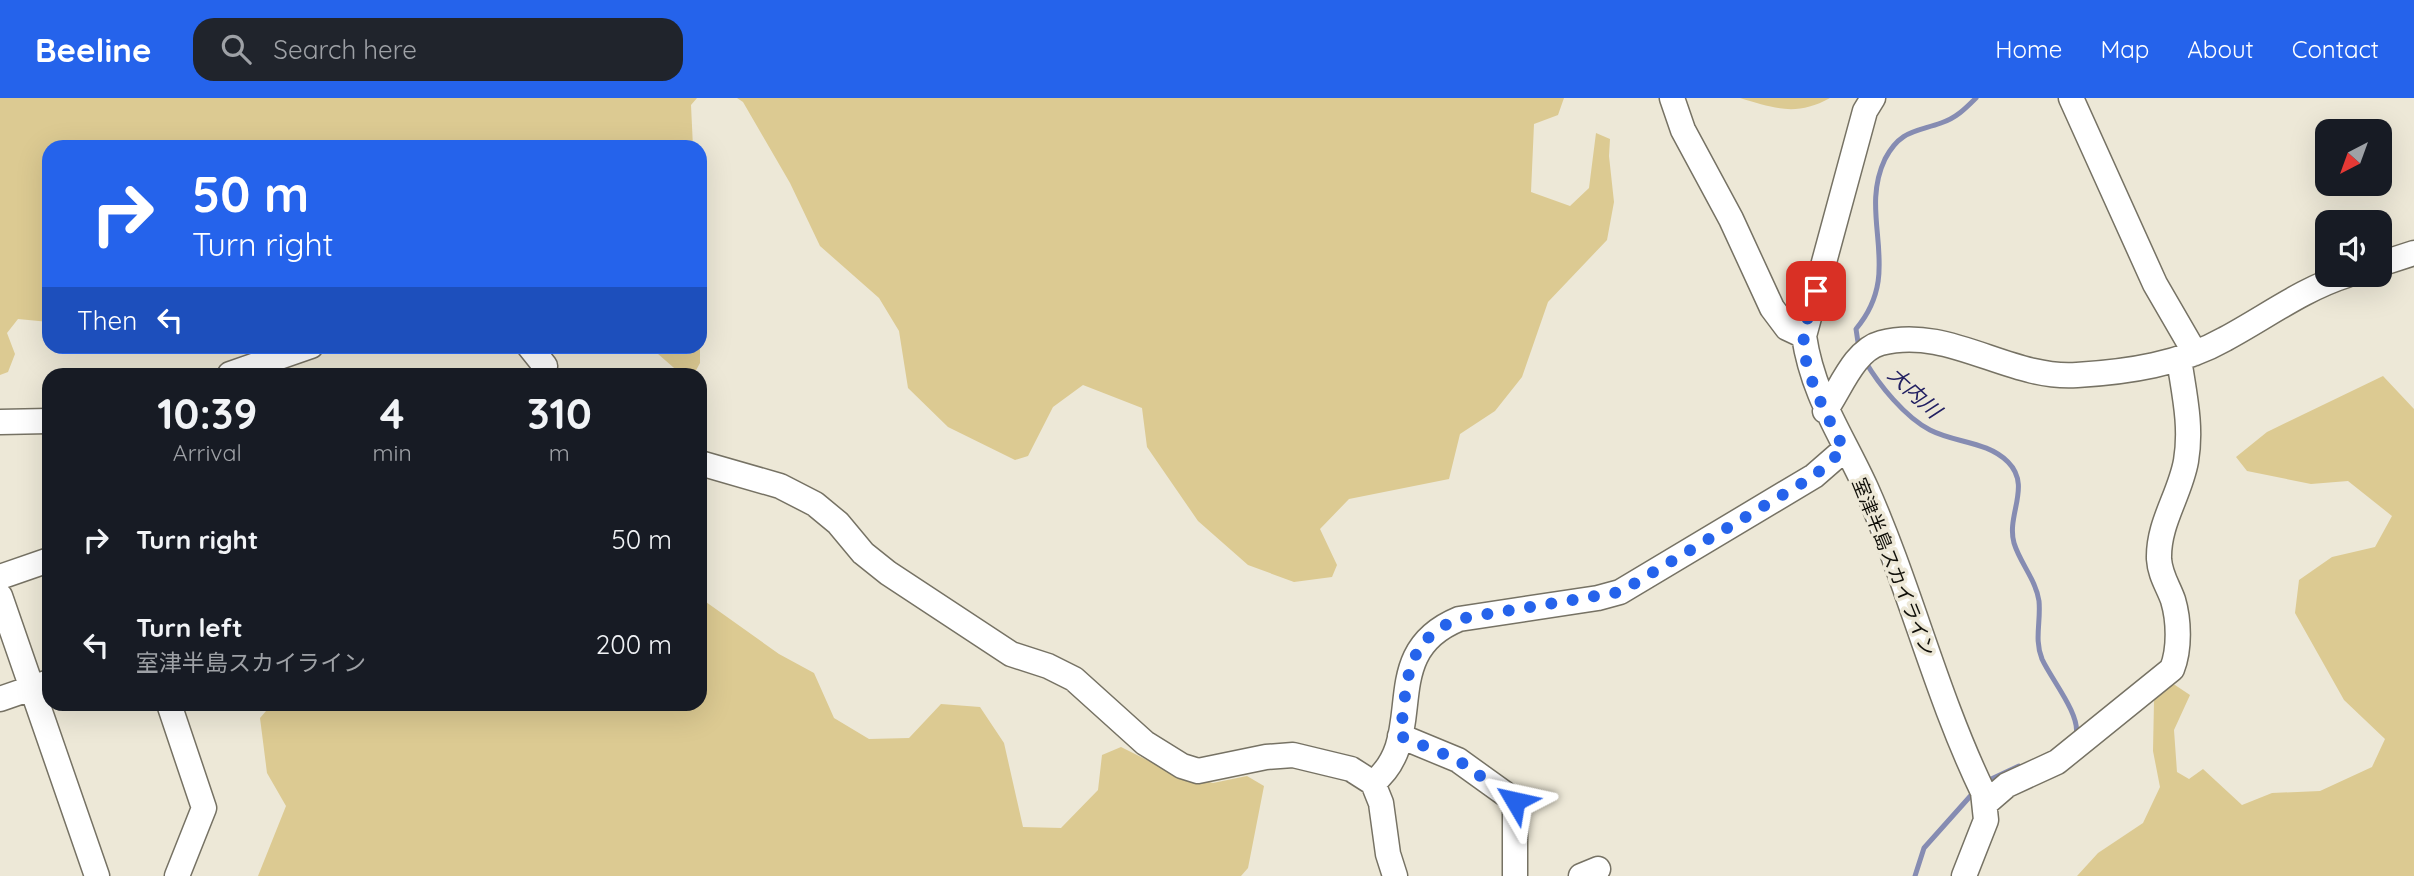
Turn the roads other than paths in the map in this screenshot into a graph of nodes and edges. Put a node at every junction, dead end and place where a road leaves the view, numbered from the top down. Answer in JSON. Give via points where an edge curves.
{"nodes":[{"id":1,"x":1656,"y":98,"type":"edge"},
{"id":2,"x":1672,"y":98,"type":"edge"},
{"id":3,"x":1873,"y":98,"type":"edge"},
{"id":4,"x":2071,"y":98,"type":"edge"},
{"id":5,"x":1683,"y":130,"type":"junction"},
{"id":6,"x":2414,"y":253,"type":"edge"},
{"id":7,"x":2392,"y":260,"type":"edge"},
{"id":8,"x":2320,"y":287,"type":"edge"},
{"id":9,"x":1804,"y":336,"type":"junction"},
{"id":10,"x":298,"y":354,"type":"edge"},
{"id":11,"x":2187,"y":356,"type":"junction"},
{"id":12,"x":278,"y":367,"type":"edge"},
{"id":13,"x":1825,"y":411,"type":"junction"},
{"id":14,"x":42,"y":421,"type":"edge"},
{"id":15,"x":0,"y":422,"type":"edge"},
{"id":16,"x":1844,"y":449,"type":"junction"},
{"id":17,"x":707,"y":465,"type":"edge"},
{"id":18,"x":42,"y":562,"type":"edge"},
{"id":19,"x":0,"y":577,"type":"edge"},
{"id":20,"x":0,"y":596,"type":"edge"},
{"id":21,"x":41,"y":685,"type":"edge"},
{"id":22,"x":0,"y":699,"type":"edge"},
{"id":23,"x":49,"y":711,"type":"edge"},
{"id":24,"x":171,"y":711,"type":"edge"},
{"id":25,"x":1400,"y":736,"type":"junction"},
{"id":26,"x":1373,"y":783,"type":"junction"},
{"id":27,"x":1985,"y":804,"type":"junction"},
{"id":28,"x":97,"y":876,"type":"edge"},
{"id":29,"x":177,"y":876,"type":"edge"},
{"id":30,"x":1395,"y":876,"type":"edge"},
{"id":31,"x":1515,"y":876,"type":"edge"},
{"id":32,"x":1964,"y":876,"type":"edge"}],
"edges":[{"from":1,"to":5,"type":"street","via":[[1669,120]]},
{"from":2,"to":5,"type":"street"},
{"from":3,"to":9,"type":"street","name":"室津半島スカイライン","via":[[1865,111]]},
{"from":4,"to":11,"type":"street"},
{"from":5,"to":9,"type":"street","via":[[1772,308],[1787,328]]},
{"from":6,"to":7,"type":"street"},
{"from":8,"to":11,"type":"street"},
{"from":9,"to":13,"type":"street","name":"室津半島スカイライン","via":[[1808,366]]},
{"from":10,"to":12,"type":"street"},
{"from":11,"to":13,"type":"street","via":[[2074,376],[2035,373],[1972,352],[1908,338],[1877,344],[1856,361]]},
{"from":11,"to":27,"type":"street","via":[[2190,427],[2186,464],[2167,514],[2159,560],[2177,630],[2172,669],[2057,762],[2007,785]]},
{"from":13,"to":16,"type":"street","name":"室津半島スカイライン"},
{"from":14,"to":15,"type":"street"},
{"from":16,"to":25,"type":"street","via":[[1814,476],[1620,592],[1458,619],[1440,627],[1412,658]]},
{"from":16,"to":27,"type":"street","name":"室津半島スカイライン","via":[[1866,489]]},
{"from":17,"to":26,"type":"street","via":[[780,486],[815,504],[863,553],[946,614],[1011,654],[1074,679],[1145,743],[1182,766],[1198,771],[1293,755],[1351,769]]},
{"from":18,"to":19,"type":"street"},
{"from":20,"to":21,"type":"street"},
{"from":21,"to":22,"type":"street"},
{"from":23,"to":28,"type":"street"},
{"from":24,"to":29,"type":"street","via":[[204,808]]},
{"from":25,"to":26,"type":"street","via":[[1388,771]]},
{"from":25,"to":31,"type":"street","via":[[1458,760],[1515,801]]},
{"from":26,"to":30,"type":"street"},
{"from":27,"to":32,"type":"street","via":[[1983,829]]}]}
